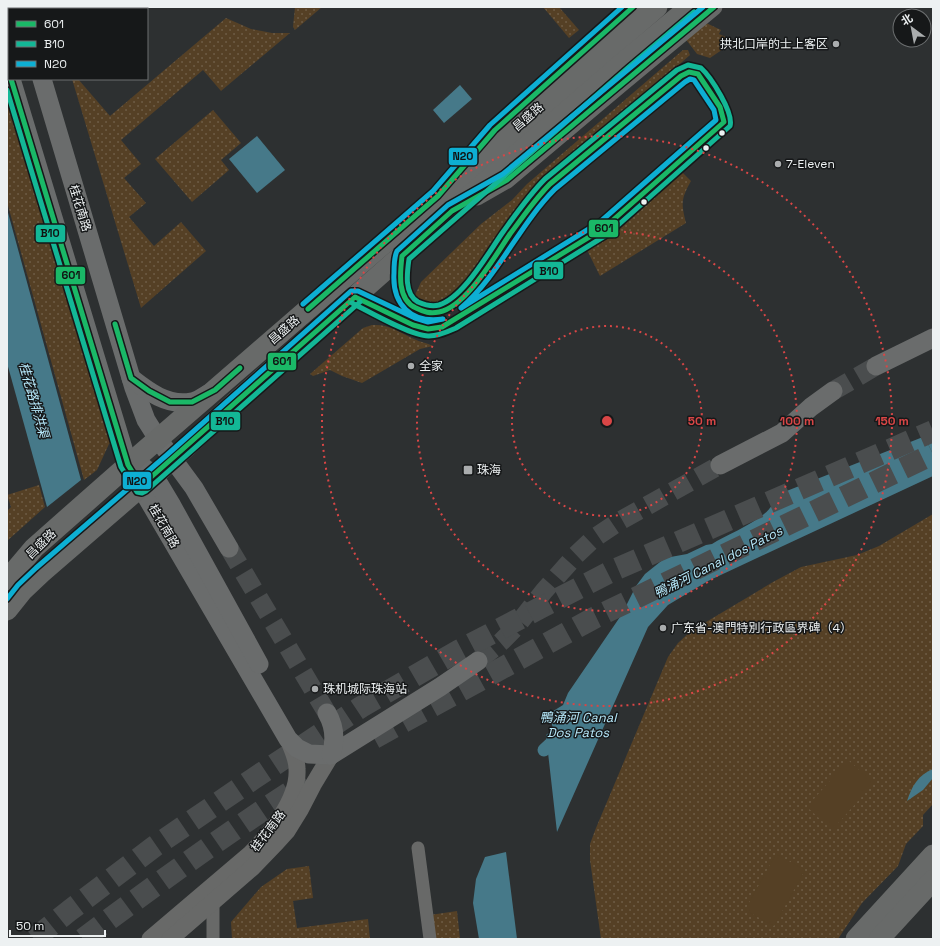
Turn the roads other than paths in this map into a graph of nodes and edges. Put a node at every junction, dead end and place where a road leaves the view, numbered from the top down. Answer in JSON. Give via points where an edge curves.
{"nodes":[{"id":1,"x":633,"y":7,"type":"edge"},
{"id":2,"x":657,"y":7,"type":"edge"},
{"id":3,"x":690,"y":7,"type":"edge"},
{"id":4,"x":714,"y":7,"type":"edge"},
{"id":5,"x":11,"y":80,"type":"edge"},
{"id":6,"x":42,"y":80,"type":"edge"},
{"id":7,"x":438,"y":196,"type":"junction"},
{"id":8,"x":452,"y":211,"type":"junction"},
{"id":9,"x":933,"y":338,"type":"edge"},
{"id":10,"x":876,"y":366,"type":"tunnel mouth"},
{"id":11,"x":131,"y":378,"type":"junction"},
{"id":12,"x":215,"y":390,"type":"junction"},
{"id":13,"x":833,"y":391,"type":"tunnel mouth"},
{"id":14,"x":158,"y":439,"type":"junction"},
{"id":15,"x":174,"y":459,"type":"junction"},
{"id":16,"x":128,"y":464,"type":"junction"},
{"id":17,"x":720,"y":465,"type":"tunnel mouth"},
{"id":18,"x":147,"y":481,"type":"junction"},
{"id":19,"x":229,"y":548,"type":"tunnel mouth"},
{"id":20,"x":7,"y":580,"type":"edge"},
{"id":21,"x":7,"y":610,"type":"edge"},
{"id":22,"x":478,"y":661,"type":"tunnel mouth"},
{"id":23,"x":362,"y":735,"type":"junction"},
{"id":24,"x":288,"y":739,"type":"junction"},
{"id":25,"x":331,"y":755,"type":"junction"},
{"id":26,"x":418,"y":848,"type":"dead end"},
{"id":27,"x":933,"y":855,"type":"edge"},
{"id":28,"x":933,"y":880,"type":"edge"},
{"id":29,"x":214,"y":886,"type":"junction"},
{"id":30,"x":213,"y":903,"type":"junction"},
{"id":31,"x":150,"y":939,"type":"edge"},
{"id":32,"x":170,"y":939,"type":"edge"},
{"id":33,"x":213,"y":939,"type":"edge"},
{"id":34,"x":430,"y":939,"type":"edge"},
{"id":35,"x":856,"y":939,"type":"edge"},
{"id":36,"x":879,"y":939,"type":"edge"}],
"edges":[{"from":1,"to":7,"type":"street","via":[[495,130]]},
{"from":2,"to":7,"type":"main road","name":"昌盛路"},
{"from":3,"to":8,"type":"main road","name":"昌盛路"},
{"from":4,"to":8,"type":"street","via":[[507,180]]},
{"from":5,"to":16,"type":"main road","name":"桂花南路"},
{"from":6,"to":11,"type":"main road","name":"桂花南路"},
{"from":7,"to":12,"type":"main road","name":"昌盛路"},
{"from":8,"to":15,"type":"main road","name":"昌盛路","via":[[239,398]]},
{"from":9,"to":10,"type":"main road"},
{"from":11,"to":12,"type":"main road","via":[[148,391],[170,402],[192,402]]},
{"from":11,"to":14,"type":"main road","name":"桂花南路","via":[[146,420]]},
{"from":12,"to":14,"type":"main road","name":"昌盛路"},
{"from":13,"to":17,"type":"main road","via":[[782,433]]},
{"from":14,"to":15,"type":"main road","name":"桂花南路"},
{"from":14,"to":16,"type":"main road","name":"昌盛路"},
{"from":15,"to":18,"type":"main road","name":"昌盛路"},
{"from":15,"to":19,"type":"main road","name":"桂花南路"},
{"from":16,"to":18,"type":"main road","name":"桂花南路"},
{"from":16,"to":20,"type":"main road","name":"昌盛路","via":[[34,548]]},
{"from":18,"to":21,"type":"main road","name":"昌盛路","via":[[41,573]]},
{"from":18,"to":24,"type":"main road","name":"桂花南路"},
{"from":18,"to":25,"type":"main road","via":[[172,506],[295,729],[307,744]]},
{"from":22,"to":23,"type":"main road"},
{"from":23,"to":25,"type":"main road"},
{"from":23,"to":25,"type":"main road","name":"桂花南路","via":[[353,737],[341,732],[328,715],[334,729],[334,747]]},
{"from":24,"to":25,"type":"main road","via":[[297,748],[309,754]]},
{"from":24,"to":29,"type":"street","name":"桂花南路","via":[[297,769],[296,783],[289,800],[263,841]]},
{"from":25,"to":30,"type":"street","name":"桂花南路","via":[[287,831],[252,868]]},
{"from":26,"to":34,"type":"street"},
{"from":27,"to":35,"type":"main road"},
{"from":28,"to":36,"type":"main road"},
{"from":29,"to":30,"type":"street"},
{"from":29,"to":31,"type":"street","name":"桂花南路"},
{"from":30,"to":32,"type":"street","name":"桂花南路"},
{"from":30,"to":33,"type":"street"}]}
